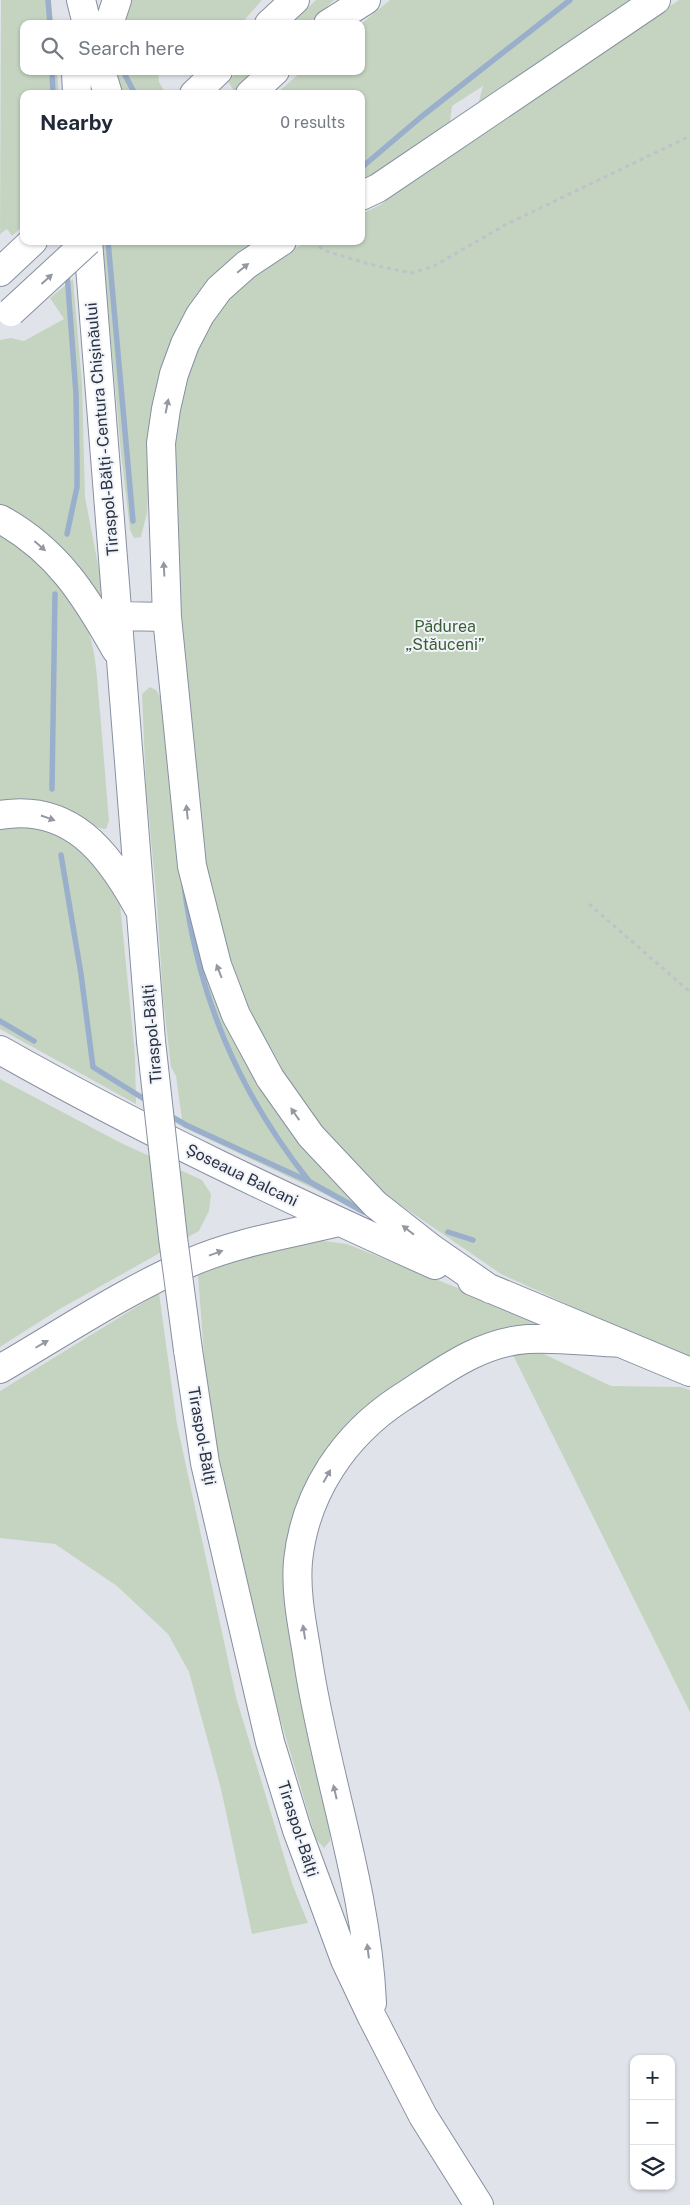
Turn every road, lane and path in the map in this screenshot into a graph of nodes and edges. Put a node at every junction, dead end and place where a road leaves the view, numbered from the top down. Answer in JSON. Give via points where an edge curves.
{"nodes":[{"id":1,"x":72,"y":0,"type":"edge"},
{"id":2,"x":81,"y":0,"type":"edge"},
{"id":3,"x":117,"y":0,"type":"edge"},
{"id":4,"x":278,"y":0,"type":"edge"},
{"id":5,"x":295,"y":0,"type":"edge"},
{"id":6,"x":353,"y":0,"type":"edge"},
{"id":7,"x":366,"y":0,"type":"edge"},
{"id":8,"x":656,"y":0,"type":"edge"},
{"id":9,"x":73,"y":20,"type":"edge"},
{"id":10,"x":86,"y":20,"type":"edge"},
{"id":11,"x":110,"y":20,"type":"edge"},
{"id":12,"x":270,"y":20,"type":"edge"},
{"id":13,"x":272,"y":20,"type":"edge"},
{"id":14,"x":332,"y":20,"type":"edge"},
{"id":15,"x":334,"y":20,"type":"edge"},
{"id":16,"x":214,"y":75,"type":"edge"},
{"id":17,"x":271,"y":75,"type":"edge"},
{"id":18,"x":82,"y":77,"type":"edge"},
{"id":19,"x":102,"y":90,"type":"edge"},
{"id":20,"x":198,"y":90,"type":"edge"},
{"id":21,"x":254,"y":90,"type":"edge"},
{"id":22,"x":690,"y":136,"type":"edge"},
{"id":23,"x":365,"y":194,"type":"edge"},
{"id":24,"x":29,"y":245,"type":"edge"},
{"id":25,"x":84,"y":245,"type":"edge"},
{"id":26,"x":88,"y":245,"type":"edge"},
{"id":27,"x":276,"y":245,"type":"edge"},
{"id":28,"x":317,"y":245,"type":"edge"},
{"id":29,"x":0,"y":272,"type":"edge"},
{"id":30,"x":6,"y":317,"type":"edge"},
{"id":31,"x":0,"y":519,"type":"edge"},
{"id":32,"x":118,"y":616,"type":"junction"},
{"id":33,"x":167,"y":617,"type":"junction"},
{"id":34,"x":122,"y":659,"type":"junction"},
{"id":35,"x":0,"y":815,"type":"edge"},
{"id":36,"x":589,"y":904,"type":"dead end"},
{"id":37,"x":142,"y":913,"type":"junction"},
{"id":38,"x":690,"y":992,"type":"edge"},
{"id":39,"x":0,"y":1050,"type":"edge"},
{"id":40,"x":339,"y":1222,"type":"junction"},
{"id":41,"x":490,"y":1289,"type":"junction"},
{"id":42,"x":621,"y":1344,"type":"junction"},
{"id":43,"x":0,"y":1369,"type":"edge"},
{"id":44,"x":690,"y":1372,"type":"edge"},
{"id":45,"x":372,"y":2017,"type":"junction"},
{"id":46,"x":479,"y":2205,"type":"edge"}],
"edges":[{"from":1,"to":9,"type":"highway"},
{"from":2,"to":10,"type":"highway"},
{"from":3,"to":11,"type":"highway"},
{"from":4,"to":12,"type":"highway"},
{"from":5,"to":13,"type":"highway"},
{"from":6,"to":14,"type":"highway"},
{"from":7,"to":15,"type":"highway"},
{"from":8,"to":23,"type":"highway","via":[[510,101]]},
{"from":16,"to":20,"type":"highway"},
{"from":17,"to":21,"type":"highway"},
{"from":18,"to":19,"type":"highway"},
{"from":22,"to":28,"type":"path","via":[[505,225],[434,266],[411,273],[369,264],[323,250]]},
{"from":24,"to":29,"type":"highway"},
{"from":30,"to":25,"type":"highway","one_way":true,"bridge":true},
{"from":26,"to":32,"type":"highway","name":"Tiraspol-Bălți - Centura Chișinăului"},
{"from":33,"to":27,"type":"highway","one_way":true,"via":[[162,443],[174,374],[200,315],[219,289]]},
{"from":31,"to":34,"type":"highway","one_way":true,"via":[[38,544],[58,563],[76,584]]},
{"from":32,"to":33,"type":"highway"},
{"from":32,"to":34,"type":"highway","name":"Tiraspol-Bălți"},
{"from":41,"to":33,"type":"highway","one_way":true,"via":[[374,1204],[311,1136],[270,1078],[236,1015],[217,965],[192,866]]},
{"from":34,"to":37,"type":"highway","name":"Tiraspol-Bălți"},
{"from":35,"to":37,"type":"highway","one_way":true,"via":[[34,814],[81,832],[104,855]]},
{"from":36,"to":38,"type":"path"},
{"from":37,"to":45,"type":"highway","name":"Tiraspol-Bălți","bridge":true,"via":[[151,1041],[173,1238],[206,1463],[270,1742],[320,1896]]},
{"from":39,"to":40,"type":"highway","name":"Șoseaua Balcani","via":[[132,1121]]},
{"from":40,"to":41,"type":"highway","name":"Șoseaua Balcani"},
{"from":43,"to":40,"type":"highway","one_way":true,"via":[[138,1288],[190,1262],[227,1249]]},
{"from":41,"to":42,"type":"highway"},
{"from":42,"to":44,"type":"highway"},
{"from":45,"to":42,"type":"highway","one_way":true,"via":[[364,1918],[316,1712],[298,1596],[298,1562],[313,1501],[340,1452],[362,1428],[453,1363],[490,1347],[527,1339]]},
{"from":45,"to":46,"type":"highway","name":"Tiraspol-Bălți","via":[[423,2116]]}]}
